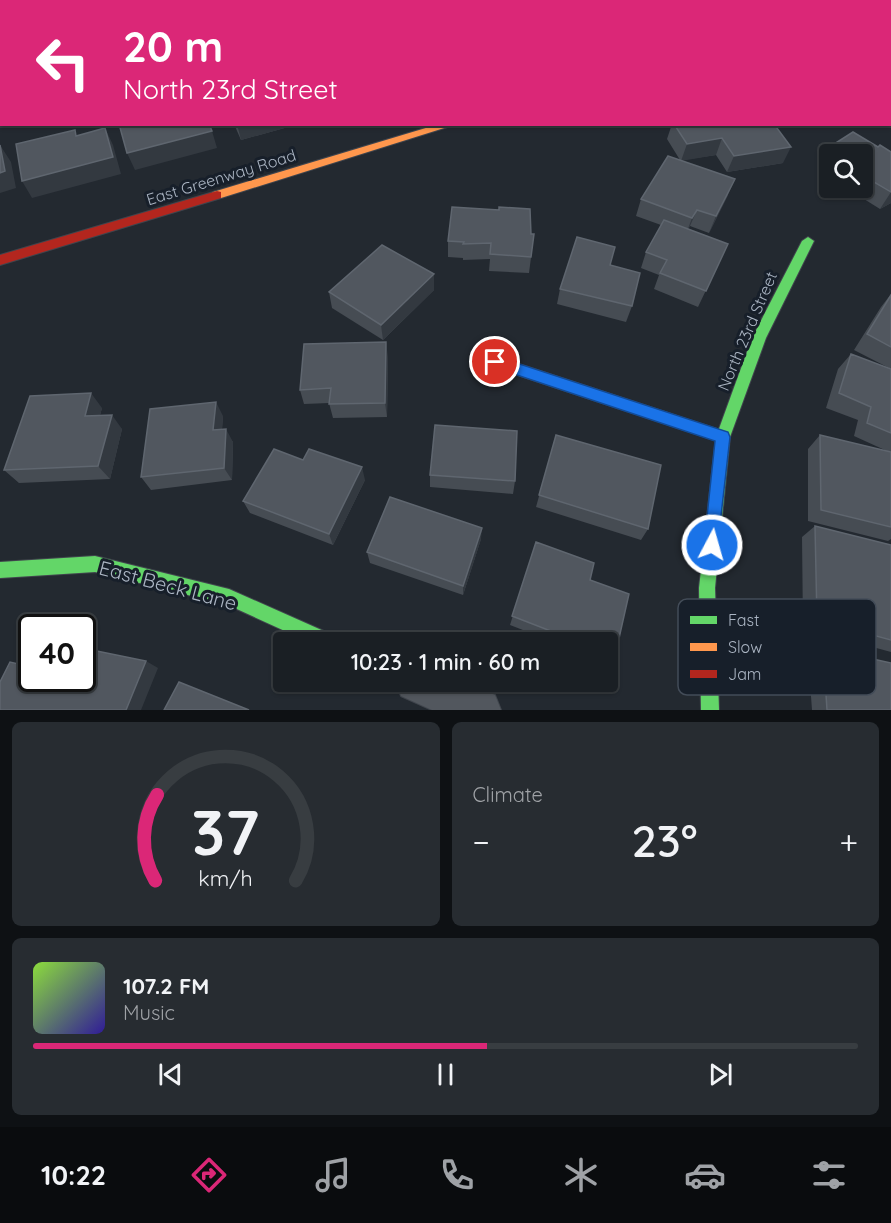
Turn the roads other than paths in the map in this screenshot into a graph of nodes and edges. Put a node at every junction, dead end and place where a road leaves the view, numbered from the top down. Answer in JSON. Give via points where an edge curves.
{"nodes":[{"id":1,"x":445,"y":126,"type":"edge"},
{"id":2,"x":808,"y":241,"type":"dead end"},
{"id":3,"x":0,"y":260,"type":"edge"},
{"id":4,"x":495,"y":362,"type":"dead end"},
{"id":5,"x":723,"y":437,"type":"junction"},
{"id":6,"x":0,"y":570,"type":"edge"},
{"id":7,"x":707,"y":599,"type":"edge"},
{"id":8,"x":307,"y":632,"type":"edge"},
{"id":9,"x":440,"y":692,"type":"edge"},
{"id":10,"x":710,"y":695,"type":"edge"},
{"id":11,"x":480,"y":710,"type":"edge"},
{"id":12,"x":710,"y":710,"type":"edge"}],
"edges":[{"from":1,"to":3,"type":"street","name":"East Greenway Road"},
{"from":2,"to":5,"type":"street","name":"North 23rd Street","via":[[759,338]]},
{"from":4,"to":5,"type":"street"},
{"from":5,"to":7,"type":"street","name":"North 23rd Street"},
{"from":6,"to":8,"type":"street","name":"East Beck Lane","via":[[95,564],[229,597]]},
{"from":9,"to":11,"type":"street"},
{"from":10,"to":12,"type":"street","name":"North 23rd Street"}]}
